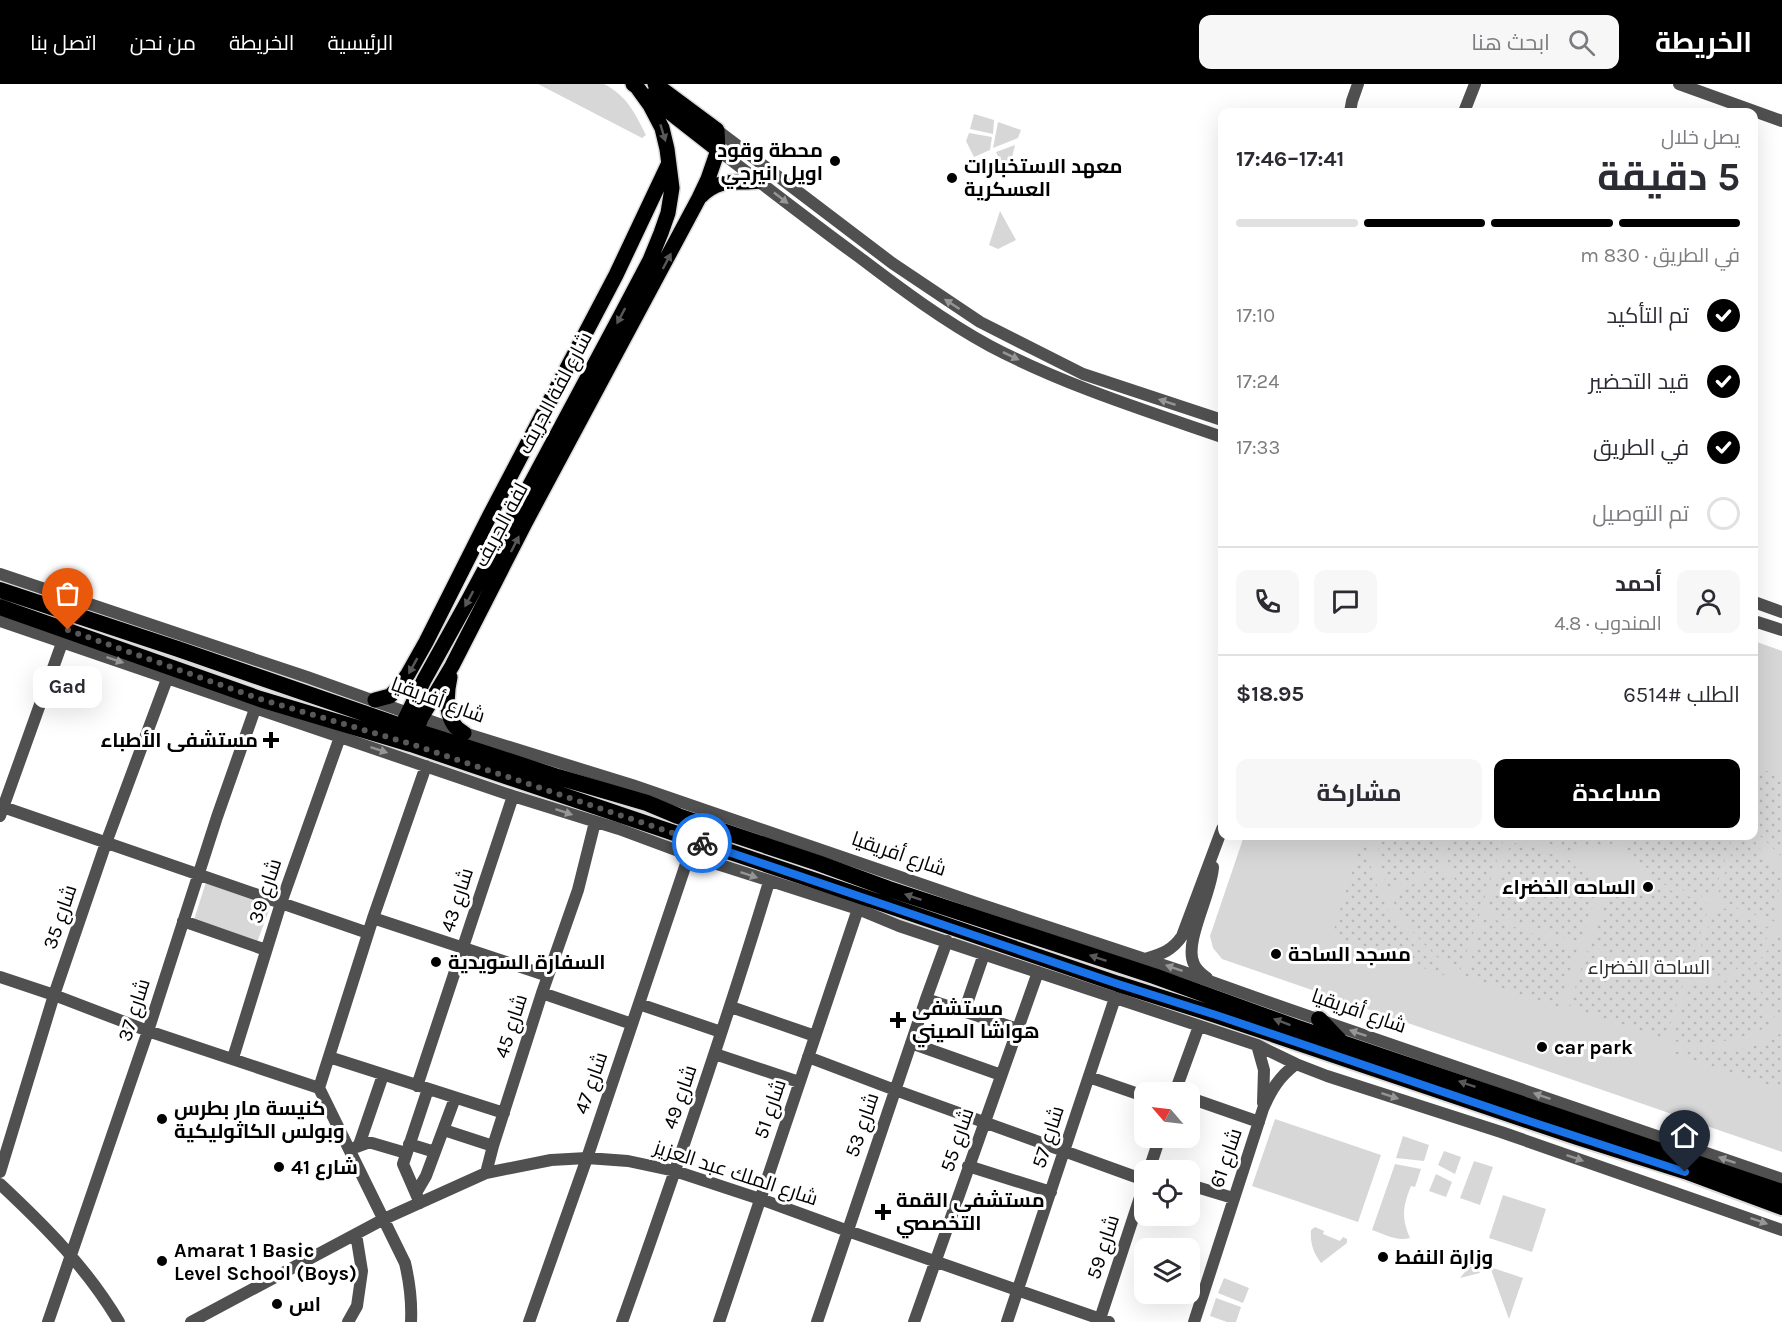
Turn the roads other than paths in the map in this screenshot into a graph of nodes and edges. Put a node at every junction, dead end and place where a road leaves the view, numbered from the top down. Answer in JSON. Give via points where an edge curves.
{"nodes":[{"id":1,"x":655,"y":84,"type":"edge"},
{"id":2,"x":1358,"y":84,"type":"edge"},
{"id":3,"x":1475,"y":84,"type":"edge"},
{"id":4,"x":1679,"y":84,"type":"edge"},
{"id":5,"x":635,"y":85,"type":"edge"},
{"id":6,"x":1351,"y":108,"type":"edge"},
{"id":7,"x":1466,"y":108,"type":"edge"},
{"id":8,"x":1746,"y":108,"type":"edge"},
{"id":9,"x":1758,"y":112,"type":"edge"},
{"id":10,"x":1782,"y":121,"type":"edge"},
{"id":11,"x":717,"y":130,"type":"junction"},
{"id":12,"x":718,"y":150,"type":"junction"},
{"id":13,"x":668,"y":165,"type":"junction"},
{"id":14,"x":759,"y":181,"type":"junction"},
{"id":15,"x":699,"y":198,"type":"junction"},
{"id":16,"x":980,"y":322,"type":"junction"},
{"id":17,"x":972,"y":335,"type":"junction"},
{"id":18,"x":1119,"y":387,"type":"junction"},
{"id":19,"x":1114,"y":400,"type":"junction"},
{"id":20,"x":1218,"y":419,"type":"edge"},
{"id":21,"x":1218,"y":436,"type":"edge"},
{"id":22,"x":0,"y":574,"type":"edge"},
{"id":23,"x":0,"y":590,"type":"edge"},
{"id":24,"x":72,"y":599,"type":"junction"},
{"id":25,"x":1758,"y":603,"type":"edge"},
{"id":26,"x":49,"y":607,"type":"junction"},
{"id":27,"x":2,"y":612,"type":"edge"},
{"id":28,"x":1782,"y":612,"type":"edge"},
{"id":29,"x":1758,"y":622,"type":"edge"},
{"id":30,"x":1782,"y":630,"type":"edge"},
{"id":31,"x":62,"y":643,"type":"junction"},
{"id":32,"x":452,"y":666,"type":"junction"},
{"id":33,"x":167,"y":679,"type":"junction"},
{"id":34,"x":375,"y":700,"type":"junction"},
{"id":35,"x":255,"y":709,"type":"junction"},
{"id":36,"x":408,"y":729,"type":"junction"},
{"id":37,"x":464,"y":733,"type":"junction"},
{"id":38,"x":340,"y":737,"type":"junction"},
{"id":39,"x":426,"y":766,"type":"junction"},
{"id":40,"x":632,"y":785,"type":"junction"},
{"id":41,"x":513,"y":796,"type":"junction"},
{"id":42,"x":647,"y":803,"type":"junction"},
{"id":43,"x":2,"y":812,"type":"edge"},
{"id":44,"x":639,"y":821,"type":"junction"},
{"id":45,"x":596,"y":822,"type":"junction"},
{"id":46,"x":619,"y":829,"type":"junction"},
{"id":47,"x":1218,"y":840,"type":"edge"},
{"id":48,"x":106,"y":843,"type":"junction"},
{"id":49,"x":1214,"y":854,"type":"junction"},
{"id":50,"x":689,"y":855,"type":"junction"},
{"id":51,"x":818,"y":863,"type":"junction"},
{"id":52,"x":197,"y":874,"type":"junction"},
{"id":53,"x":814,"y":880,"type":"junction"},
{"id":54,"x":769,"y":882,"type":"junction"},
{"id":55,"x":281,"y":903,"type":"junction"},
{"id":56,"x":858,"y":909,"type":"junction"},
{"id":57,"x":973,"y":909,"type":"junction"},
{"id":58,"x":373,"y":918,"type":"junction"},
{"id":59,"x":183,"y":921,"type":"junction"},
{"id":60,"x":368,"y":933,"type":"junction"},
{"id":61,"x":946,"y":941,"type":"junction"},
{"id":62,"x":463,"y":947,"type":"junction"},
{"id":63,"x":266,"y":950,"type":"junction"},
{"id":64,"x":984,"y":954,"type":"junction"},
{"id":65,"x":1145,"y":959,"type":"junction"},
{"id":66,"x":1038,"y":972,"type":"junction"},
{"id":67,"x":548,"y":976,"type":"junction"},
{"id":68,"x":0,"y":977,"type":"edge"},
{"id":69,"x":1216,"y":984,"type":"junction"},
{"id":70,"x":542,"y":993,"type":"junction"},
{"id":71,"x":54,"y":995,"type":"junction"},
{"id":72,"x":1115,"y":998,"type":"junction"},
{"id":73,"x":926,"y":999,"type":"junction"},
{"id":74,"x":639,"y":1004,"type":"junction"},
{"id":75,"x":730,"y":1007,"type":"junction"},
{"id":76,"x":964,"y":1012,"type":"junction"},
{"id":77,"x":1319,"y":1019,"type":"junction"},
{"id":78,"x":632,"y":1024,"type":"junction"},
{"id":79,"x":1198,"y":1026,"type":"junction"},
{"id":80,"x":1018,"y":1029,"type":"junction"},
{"id":81,"x":148,"y":1031,"type":"junction"},
{"id":82,"x":721,"y":1032,"type":"junction"},
{"id":83,"x":814,"y":1036,"type":"junction"},
{"id":84,"x":911,"y":1043,"type":"junction"},
{"id":85,"x":1343,"y":1043,"type":"junction"},
{"id":86,"x":1257,"y":1045,"type":"junction"},
{"id":87,"x":715,"y":1054,"type":"junction"},
{"id":88,"x":329,"y":1057,"type":"junction"},
{"id":89,"x":808,"y":1057,"type":"junction"},
{"id":90,"x":233,"y":1058,"type":"junction"},
{"id":91,"x":1296,"y":1065,"type":"junction"},
{"id":92,"x":1001,"y":1074,"type":"junction"},
{"id":93,"x":383,"y":1075,"type":"junction"},
{"id":94,"x":1089,"y":1077,"type":"junction"},
{"id":95,"x":799,"y":1082,"type":"junction"},
{"id":96,"x":1178,"y":1082,"type":"edge"},
{"id":97,"x":319,"y":1088,"type":"junction"},
{"id":98,"x":422,"y":1088,"type":"junction"},
{"id":99,"x":895,"y":1090,"type":"junction"},
{"id":100,"x":1134,"y":1093,"type":"edge"},
{"id":101,"x":455,"y":1098,"type":"junction"},
{"id":102,"x":1200,"y":1100,"type":"edge"},
{"id":103,"x":504,"y":1113,"type":"junction"},
{"id":104,"x":1261,"y":1115,"type":"junction"},
{"id":105,"x":984,"y":1122,"type":"junction"},
{"id":106,"x":444,"y":1130,"type":"junction"},
{"id":107,"x":1580,"y":1130,"type":"junction"},
{"id":108,"x":493,"y":1146,"type":"junction"},
{"id":109,"x":355,"y":1148,"type":"junction"},
{"id":110,"x":408,"y":1149,"type":"junction"},
{"id":111,"x":1064,"y":1151,"type":"junction"},
{"id":112,"x":435,"y":1152,"type":"junction"},
{"id":113,"x":586,"y":1158,"type":"junction"},
{"id":114,"x":968,"y":1166,"type":"junction"},
{"id":115,"x":675,"y":1171,"type":"junction"},
{"id":116,"x":0,"y":1172,"type":"edge"},
{"id":117,"x":486,"y":1173,"type":"junction"},
{"id":118,"x":1134,"y":1176,"type":"edge"},
{"id":119,"x":1782,"y":1179,"type":"edge"},
{"id":120,"x":0,"y":1184,"type":"edge"},
{"id":121,"x":1200,"y":1188,"type":"edge"},
{"id":122,"x":1050,"y":1192,"type":"junction"},
{"id":123,"x":1782,"y":1192,"type":"edge"},
{"id":124,"x":418,"y":1198,"type":"junction"},
{"id":125,"x":1233,"y":1198,"type":"junction"},
{"id":126,"x":760,"y":1199,"type":"junction"},
{"id":127,"x":1782,"y":1207,"type":"edge"},
{"id":128,"x":1134,"y":1218,"type":"edge"},
{"id":129,"x":384,"y":1220,"type":"junction"},
{"id":130,"x":1782,"y":1230,"type":"edge"},
{"id":131,"x":848,"y":1232,"type":"junction"},
{"id":132,"x":356,"y":1234,"type":"junction"},
{"id":133,"x":72,"y":1254,"type":"junction"},
{"id":134,"x":935,"y":1261,"type":"junction"},
{"id":135,"x":1017,"y":1290,"type":"junction"},
{"id":136,"x":1103,"y":1321,"type":"edge"},
{"id":137,"x":48,"y":1322,"type":"edge"},
{"id":138,"x":119,"y":1322,"type":"edge"},
{"id":139,"x":191,"y":1322,"type":"edge"},
{"id":140,"x":348,"y":1322,"type":"edge"},
{"id":141,"x":411,"y":1322,"type":"edge"},
{"id":142,"x":529,"y":1322,"type":"edge"},
{"id":143,"x":622,"y":1322,"type":"edge"},
{"id":144,"x":719,"y":1322,"type":"edge"},
{"id":145,"x":817,"y":1322,"type":"edge"},
{"id":146,"x":914,"y":1322,"type":"edge"},
{"id":147,"x":1007,"y":1322,"type":"edge"},
{"id":148,"x":1194,"y":1322,"type":"edge"}],
"edges":[{"from":1,"to":11,"type":"main road"},
{"from":2,"to":6,"type":"street"},
{"from":3,"to":7,"type":"street"},
{"from":4,"to":8,"type":"street"},
{"from":5,"to":12,"type":"main road"},
{"from":5,"to":13,"type":"main road","name":"شارع لفة الجريف","one_way":true,"via":[[662,128]]},
{"from":9,"to":10,"type":"street"},
{"from":11,"to":12,"type":"main road","name":"لفة الجريف"},
{"from":16,"to":11,"type":"street","one_way":true,"via":[[892,263]]},
{"from":12,"to":14,"type":"street"},
{"from":12,"to":15,"type":"main road","name":"لفة الجريف"},
{"from":13,"to":34,"type":"main road","one_way":true,"via":[[616,275],[426,642],[399,687],[390,696]]},
{"from":13,"to":36,"type":"main road","name":"شارع لفة الجريف","one_way":true,"via":[[672,188],[668,213],[650,260]]},
{"from":14,"to":15,"type":"main road","via":[[720,183]]},
{"from":14,"to":17,"type":"street","one_way":true,"via":[[884,276]]},
{"from":32,"to":15,"type":"main road","name":"لفة الجريف","one_way":true},
{"from":16,"to":17,"type":"street"},
{"from":16,"to":18,"type":"street","via":[[1053,360]]},
{"from":17,"to":19,"type":"street","one_way":true,"via":[[1045,372]]},
{"from":18,"to":19,"type":"street"},
{"from":20,"to":18,"type":"street","one_way":true},
{"from":19,"to":21,"type":"street"},
{"from":22,"to":24,"type":"street","name":"شارع أفريقيا"},
{"from":23,"to":26,"type":"highway","name":"شارع أفريقيا"},
{"from":24,"to":26,"type":"highway"},
{"from":24,"to":34,"type":"street","name":"شارع أفريقيا"},
{"from":25,"to":28,"type":"street"},
{"from":26,"to":36,"type":"highway","name":"شارع أفريقيا"},
{"from":27,"to":31,"type":"street","name":"شارع أفريقيا"},
{"from":27,"to":36,"type":"highway","name":"شارع أفريقيا","via":[[260,699]]},
{"from":29,"to":30,"type":"street"},
{"from":31,"to":33,"type":"street","name":"شارع أفريقيا","one_way":true},
{"from":31,"to":43,"type":"street"},
{"from":32,"to":36,"type":"main road","name":"لفة الجريف"},
{"from":32,"to":37,"type":"main road","via":[[446,694],[448,709],[459,731]]},
{"from":33,"to":35,"type":"street","name":"شارع أفريقيا"},
{"from":33,"to":48,"type":"street","name":"شارع 35"},
{"from":34,"to":36,"type":"street","name":"شارع أفريقيا"},
{"from":35,"to":38,"type":"street","name":"شارع أفريقيا"},
{"from":35,"to":52,"type":"street","name":"شارع 37"},
{"from":36,"to":37,"type":"street","name":"شارع أفريقيا"},
{"from":36,"to":42,"type":"highway","name":"شارع أفريقيا"},
{"from":36,"to":44,"type":"highway","name":"شارع أفريقيا"},
{"from":37,"to":40,"type":"street","name":"شارع أفريقيا"},
{"from":38,"to":39,"type":"street","name":"شارع أفريقيا","one_way":true},
{"from":38,"to":55,"type":"street","name":"شارع 39"},
{"from":39,"to":41,"type":"street","name":"شارع أفريقيا"},
{"from":39,"to":58,"type":"street"},
{"from":40,"to":42,"type":"highway"},
{"from":40,"to":57,"type":"street","name":"شارع أفريقيا"},
{"from":41,"to":45,"type":"street","name":"شارع أفريقيا","one_way":true},
{"from":41,"to":62,"type":"street","name":"شارع 43"},
{"from":42,"to":51,"type":"highway","name":"شارع أفريقيا"},
{"from":43,"to":48,"type":"street"},
{"from":44,"to":46,"type":"highway"},
{"from":44,"to":53,"type":"highway","name":"شارع أفريقيا"},
{"from":45,"to":46,"type":"street","name":"شارع أفريقيا"},
{"from":45,"to":67,"type":"street","name":"شارع 45","via":[[578,890]]},
{"from":46,"to":50,"type":"street","name":"شارع أفريقيا"},
{"from":47,"to":49,"type":"street"},
{"from":48,"to":52,"type":"street"},
{"from":48,"to":71,"type":"street","name":"شارع 35"},
{"from":49,"to":65,"type":"street","via":[[1182,936],[1167,952]]},
{"from":49,"to":69,"type":"street","via":[[1213,876],[1191,951],[1199,972]]},
{"from":50,"to":54,"type":"street","name":"شارع أفريقيا","one_way":true},
{"from":50,"to":74,"type":"street","name":"شارع 47"},
{"from":51,"to":53,"type":"highway"},
{"from":57,"to":51,"type":"highway","name":"شارع أفريقيا","one_way":true},
{"from":52,"to":55,"type":"street"},
{"from":52,"to":59,"type":"street","name":"شارع 37"},
{"from":53,"to":107,"type":"highway","name":"شارع أفريقيا","via":[[1118,984]]},
{"from":54,"to":56,"type":"street","name":"شارع أفريقيا"},
{"from":54,"to":75,"type":"street","name":"شارع 49"},
{"from":55,"to":60,"type":"street"},
{"from":55,"to":63,"type":"street","name":"شارع 39"},
{"from":56,"to":61,"type":"street","name":"شارع أفريقيا"},
{"from":56,"to":83,"type":"street","name":"شارع 51"},
{"from":57,"to":65,"type":"street","name":"شارع أفريقيا"},
{"from":85,"to":57,"type":"highway","name":"شارع أفريقيا","one_way":true},
{"from":58,"to":60,"type":"street"},
{"from":58,"to":62,"type":"street"},
{"from":59,"to":63,"type":"street"},
{"from":59,"to":81,"type":"street","name":"شارع 37"},
{"from":60,"to":88,"type":"street"},
{"from":61,"to":64,"type":"street","name":"شارع أفريقيا"},
{"from":61,"to":73,"type":"street","name":"شارع 53"},
{"from":62,"to":67,"type":"street"},
{"from":62,"to":98,"type":"street","name":"شارع 43"},
{"from":63,"to":90,"type":"street","name":"شارع 39"},
{"from":64,"to":66,"type":"street","name":"شارع أفريقيا"},
{"from":64,"to":76,"type":"street"},
{"from":69,"to":65,"type":"street","name":"شارع أفريقيا","one_way":true},
{"from":66,"to":72,"type":"street","name":"شارع أفريقيا"},
{"from":66,"to":80,"type":"street","name":"شارع 55"},
{"from":67,"to":70,"type":"street","name":"شارع 45"},
{"from":68,"to":71,"type":"street"},
{"from":69,"to":77,"type":"street","name":"شارع أفريقيا"},
{"from":70,"to":78,"type":"street"},
{"from":70,"to":103,"type":"street","name":"شارع 45"},
{"from":71,"to":81,"type":"street"},
{"from":71,"to":116,"type":"street","name":"شارع 35"},
{"from":72,"to":79,"type":"street","name":"شارع أفريقيا"},
{"from":72,"to":94,"type":"street","name":"شارع 57"},
{"from":73,"to":76,"type":"street"},
{"from":73,"to":84,"type":"street","name":"شارع 53"},
{"from":74,"to":78,"type":"street","name":"شارع 47"},
{"from":74,"to":82,"type":"street"},
{"from":75,"to":82,"type":"street","name":"شارع 49"},
{"from":75,"to":83,"type":"street"},
{"from":76,"to":80,"type":"street"},
{"from":77,"to":85,"type":"highway"},
{"from":119,"to":77,"type":"street","name":"شارع أفريقيا","one_way":true},
{"from":78,"to":113,"type":"street","name":"شارع 47"},
{"from":79,"to":86,"type":"street","name":"شارع أفريقيا"},
{"from":79,"to":96,"type":"street"},
{"from":80,"to":92,"type":"street","name":"شارع 55"},
{"from":81,"to":90,"type":"street"},
{"from":81,"to":133,"type":"street","name":"شارع 37"},
{"from":82,"to":87,"type":"street","name":"شارع 49"},
{"from":83,"to":89,"type":"street","name":"شارع 51"},
{"from":84,"to":92,"type":"street"},
{"from":84,"to":99,"type":"street","name":"شارع 53"},
{"from":107,"to":85,"type":"highway","name":"شارع أفريقيا","one_way":true},
{"from":86,"to":91,"type":"street","name":"شارع أفريقيا"},
{"from":86,"to":104,"type":"street","via":[[1264,1070]]},
{"from":87,"to":95,"type":"street"},
{"from":87,"to":115,"type":"street","name":"شارع 49"},
{"from":88,"to":93,"type":"street"},
{"from":88,"to":97,"type":"street"},
{"from":89,"to":95,"type":"street","name":"شارع 51"},
{"from":89,"to":99,"type":"street"},
{"from":90,"to":97,"type":"street"},
{"from":91,"to":104,"type":"street","via":[[1274,1087]]},
{"from":91,"to":130,"type":"street","name":"شارع أفريقيا","one_way":true},
{"from":92,"to":105,"type":"street","name":"شارع 55"},
{"from":93,"to":98,"type":"street"},
{"from":93,"to":109,"type":"street"},
{"from":94,"to":100,"type":"street"},
{"from":94,"to":111,"type":"street","name":"شارع 57"},
{"from":95,"to":126,"type":"street","name":"شارع 51"},
{"from":97,"to":109,"type":"street"},
{"from":98,"to":101,"type":"street"},
{"from":98,"to":110,"type":"street","name":"شارع 43"},
{"from":99,"to":105,"type":"street"},
{"from":99,"to":131,"type":"street","name":"شارع 53"},
{"from":101,"to":103,"type":"street"},
{"from":101,"to":106,"type":"street"},
{"from":102,"to":104,"type":"street"},
{"from":103,"to":108,"type":"street","name":"شارع 45"},
{"from":104,"to":125,"type":"street","name":"شارع 61"},
{"from":105,"to":111,"type":"street"},
{"from":105,"to":114,"type":"street","name":"شارع 55"},
{"from":106,"to":108,"type":"street"},
{"from":106,"to":112,"type":"street"},
{"from":107,"to":123,"type":"highway"},
{"from":107,"to":127,"type":"highway"},
{"from":108,"to":117,"type":"street","name":"شارع 45"},
{"from":109,"to":110,"type":"street","via":[[372,1143]]},
{"from":109,"to":129,"type":"street"},
{"from":110,"to":112,"type":"street"},
{"from":110,"to":124,"type":"street","via":[[404,1169]]},
{"from":111,"to":118,"type":"street"},
{"from":111,"to":122,"type":"street","name":"شارع 57"},
{"from":112,"to":124,"type":"street"},
{"from":113,"to":115,"type":"street","name":"شارع الملك عبد العزيز","via":[[628,1161]]},
{"from":113,"to":117,"type":"street","name":"شارع الملك عبد العزيز","via":[[551,1160]]},
{"from":113,"to":142,"type":"street","name":"شارع 47"},
{"from":114,"to":122,"type":"street"},
{"from":114,"to":134,"type":"street","name":"شارع 55"},
{"from":115,"to":126,"type":"street","name":"شارع الملك عبد العزيز"},
{"from":115,"to":143,"type":"street","name":"شارع 49"},
{"from":117,"to":124,"type":"street","name":"شارع الملك عبد العزيز"},
{"from":120,"to":133,"type":"street"},
{"from":121,"to":125,"type":"street"},
{"from":122,"to":135,"type":"street","name":"شارع 57"},
{"from":124,"to":129,"type":"street","name":"شارع الملك عبد العزيز"},
{"from":125,"to":148,"type":"street","name":"شارع 61"},
{"from":126,"to":131,"type":"street","name":"شارع الملك عبد العزيز"},
{"from":126,"to":144,"type":"street","name":"شارع 51"},
{"from":128,"to":136,"type":"street","name":"شارع 59"},
{"from":129,"to":132,"type":"street","name":"شارع الملك عبد العزيز"},
{"from":129,"to":141,"type":"street","via":[[408,1277]]},
{"from":131,"to":134,"type":"street","name":"شارع الملك عبد العزيز"},
{"from":131,"to":145,"type":"street","name":"شارع 53"},
{"from":132,"to":139,"type":"street","name":"شارع الملك عبد العزيز"},
{"from":132,"to":140,"type":"street","via":[[362,1272],[357,1306]]},
{"from":133,"to":137,"type":"street","name":"شارع 37"},
{"from":133,"to":138,"type":"street"},
{"from":134,"to":135,"type":"street","name":"شارع الملك عبد العزيز"},
{"from":134,"to":146,"type":"street","name":"شارع 55"},
{"from":135,"to":136,"type":"street","name":"شارع الملك عبد العزيز"},
{"from":135,"to":147,"type":"street","name":"شارع 57"}]}
